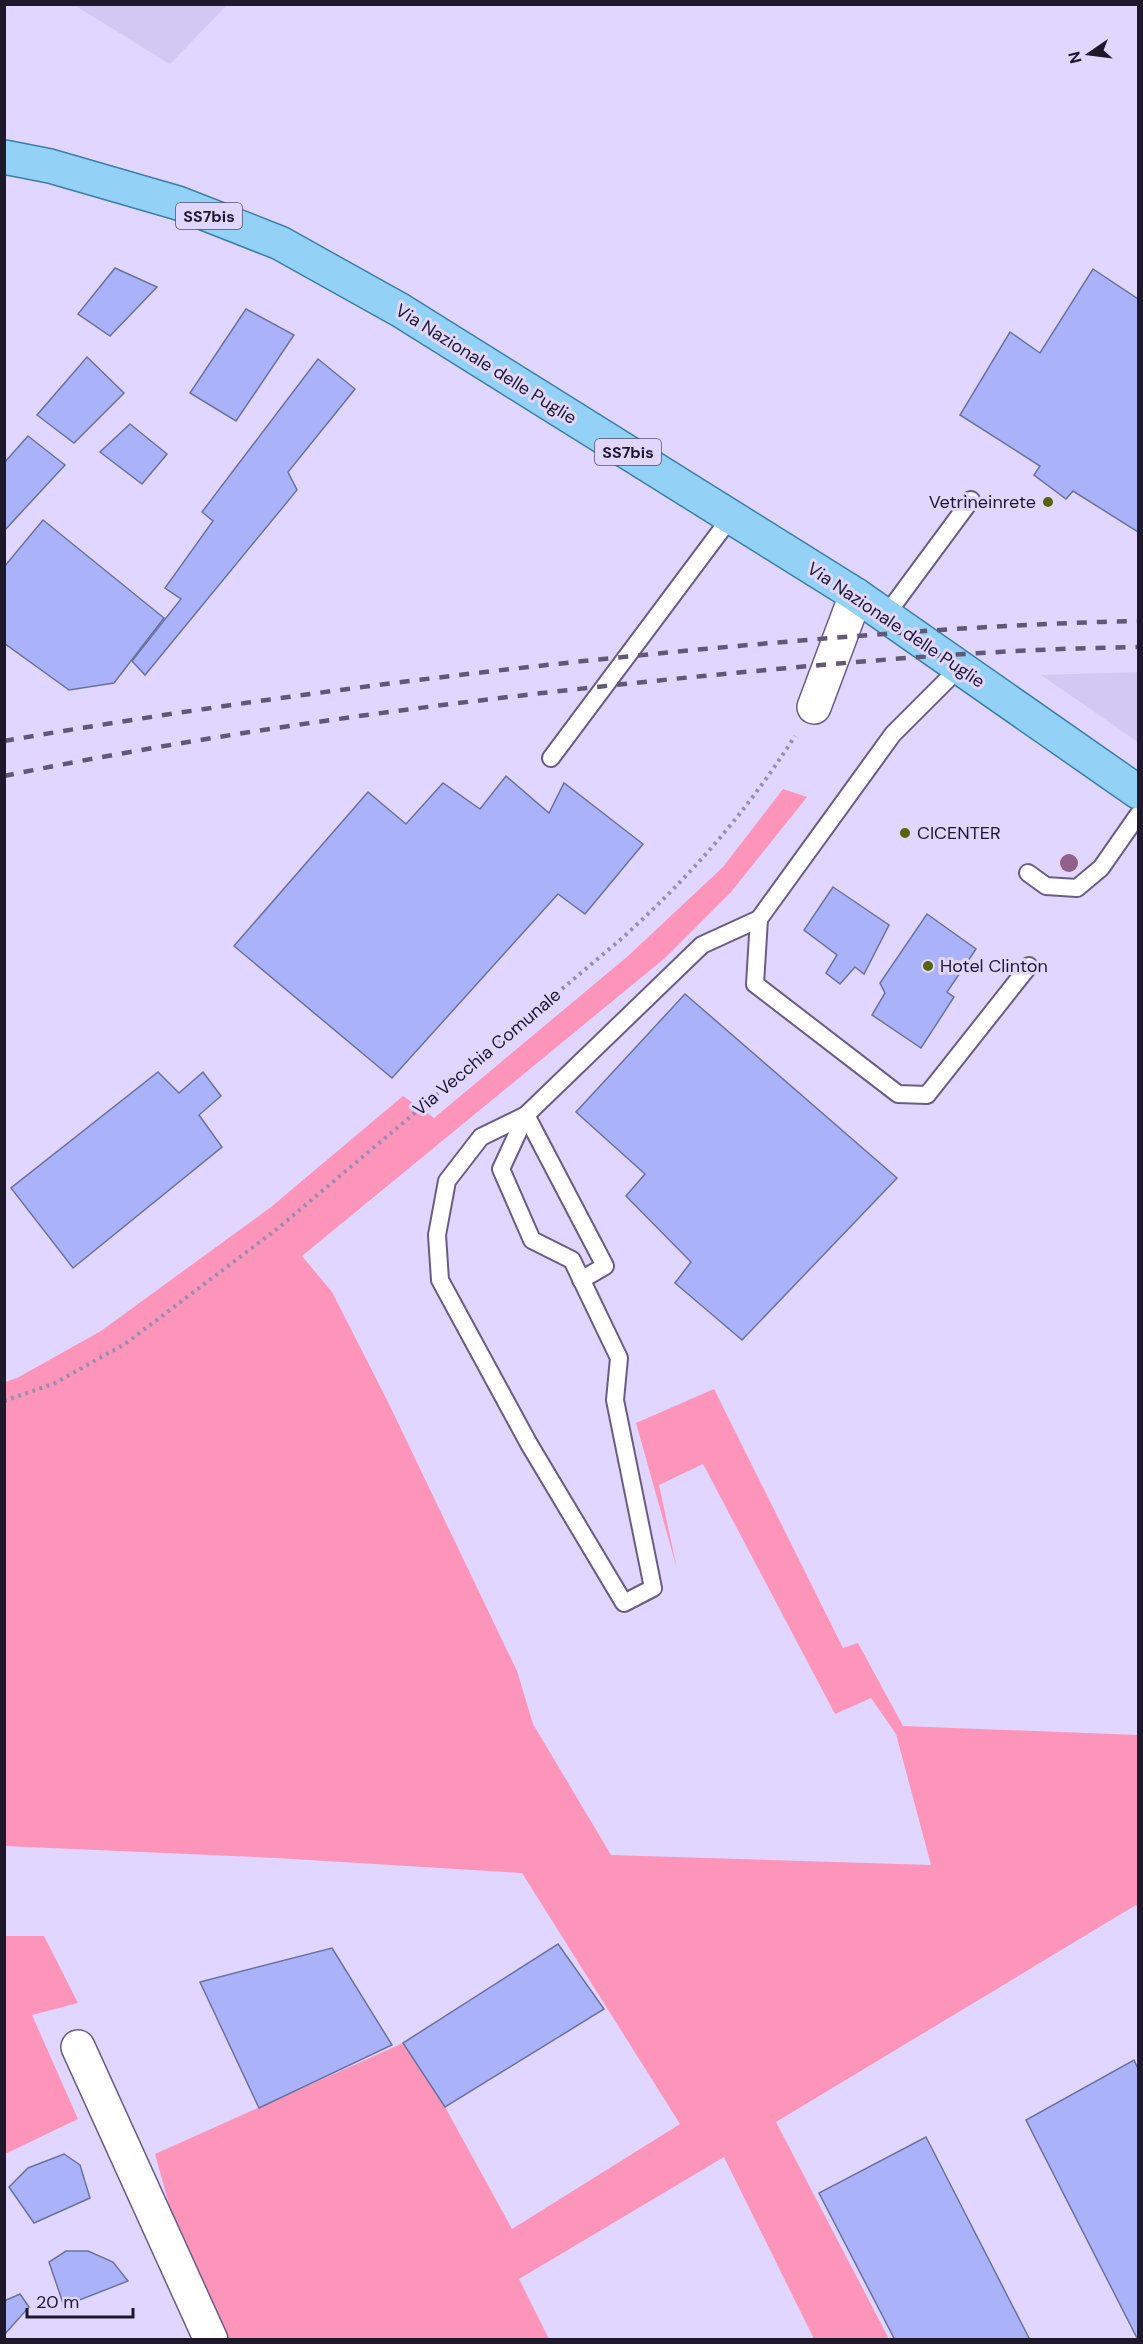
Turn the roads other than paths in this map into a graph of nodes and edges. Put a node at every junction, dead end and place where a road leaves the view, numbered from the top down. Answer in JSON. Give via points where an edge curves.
{"nodes":[{"id":1,"x":4,"y":157,"type":"edge"},
{"id":2,"x":971,"y":500,"type":"dead end"},
{"id":3,"x":731,"y":517,"type":"junction"},
{"id":4,"x":856,"y":595,"type":"junction"},
{"id":5,"x":886,"y":615,"type":"junction"},
{"id":6,"x":960,"y":667,"type":"junction"},
{"id":7,"x":814,"y":707,"type":"road end"},
{"id":8,"x":551,"y":758,"type":"dead end"},
{"id":9,"x":1138,"y":792,"type":"edge"},
{"id":10,"x":1138,"y":815,"type":"edge"},
{"id":11,"x":1028,"y":873,"type":"dead end"},
{"id":12,"x":759,"y":919,"type":"junction"},
{"id":13,"x":1029,"y":966,"type":"dead end"},
{"id":14,"x":526,"y":1115,"type":"junction"},
{"id":15,"x":582,"y":1280,"type":"junction"},
{"id":16,"x":78,"y":2047,"type":"dead end"},
{"id":17,"x":211,"y":2340,"type":"edge"}],
"edges":[{"from":1,"to":3,"type":"main road","name":"Via Nazionale delle Puglie","number":"SS7bis","via":[[50,166],[178,203],[280,243],[400,310]]},
{"from":2,"to":5,"type":"lane"},
{"from":3,"to":4,"type":"main road","name":"Via Nazionale delle Puglie","number":"SS7bis"},
{"from":3,"to":8,"type":"lane"},
{"from":4,"to":5,"type":"main road","name":"Via Nazionale delle Puglie","number":"SS7bis"},
{"from":4,"to":7,"type":"street"},
{"from":5,"to":6,"type":"main road","name":"Via Nazionale delle Puglie","number":"SS7bis"},
{"from":6,"to":9,"type":"main road","name":"Via Nazionale delle Puglie","number":"SS7bis"},
{"from":6,"to":12,"type":"lane","via":[[893,734]]},
{"from":10,"to":11,"type":"lane","via":[[1101,868],[1077,888],[1046,886]]},
{"from":12,"to":13,"type":"lane","via":[[755,984],[898,1094],[927,1095]]},
{"from":12,"to":14,"type":"lane","via":[[702,945]]},
{"from":14,"to":15,"type":"lane","via":[[605,1266]]},
{"from":14,"to":15,"type":"lane","via":[[501,1169],[532,1240],[572,1260]]},
{"from":14,"to":15,"type":"lane","via":[[481,1137],[447,1181],[437,1235],[440,1280],[529,1444],[624,1603],[653,1588],[615,1400],[619,1358]]},
{"from":16,"to":17,"type":"street"}]}
